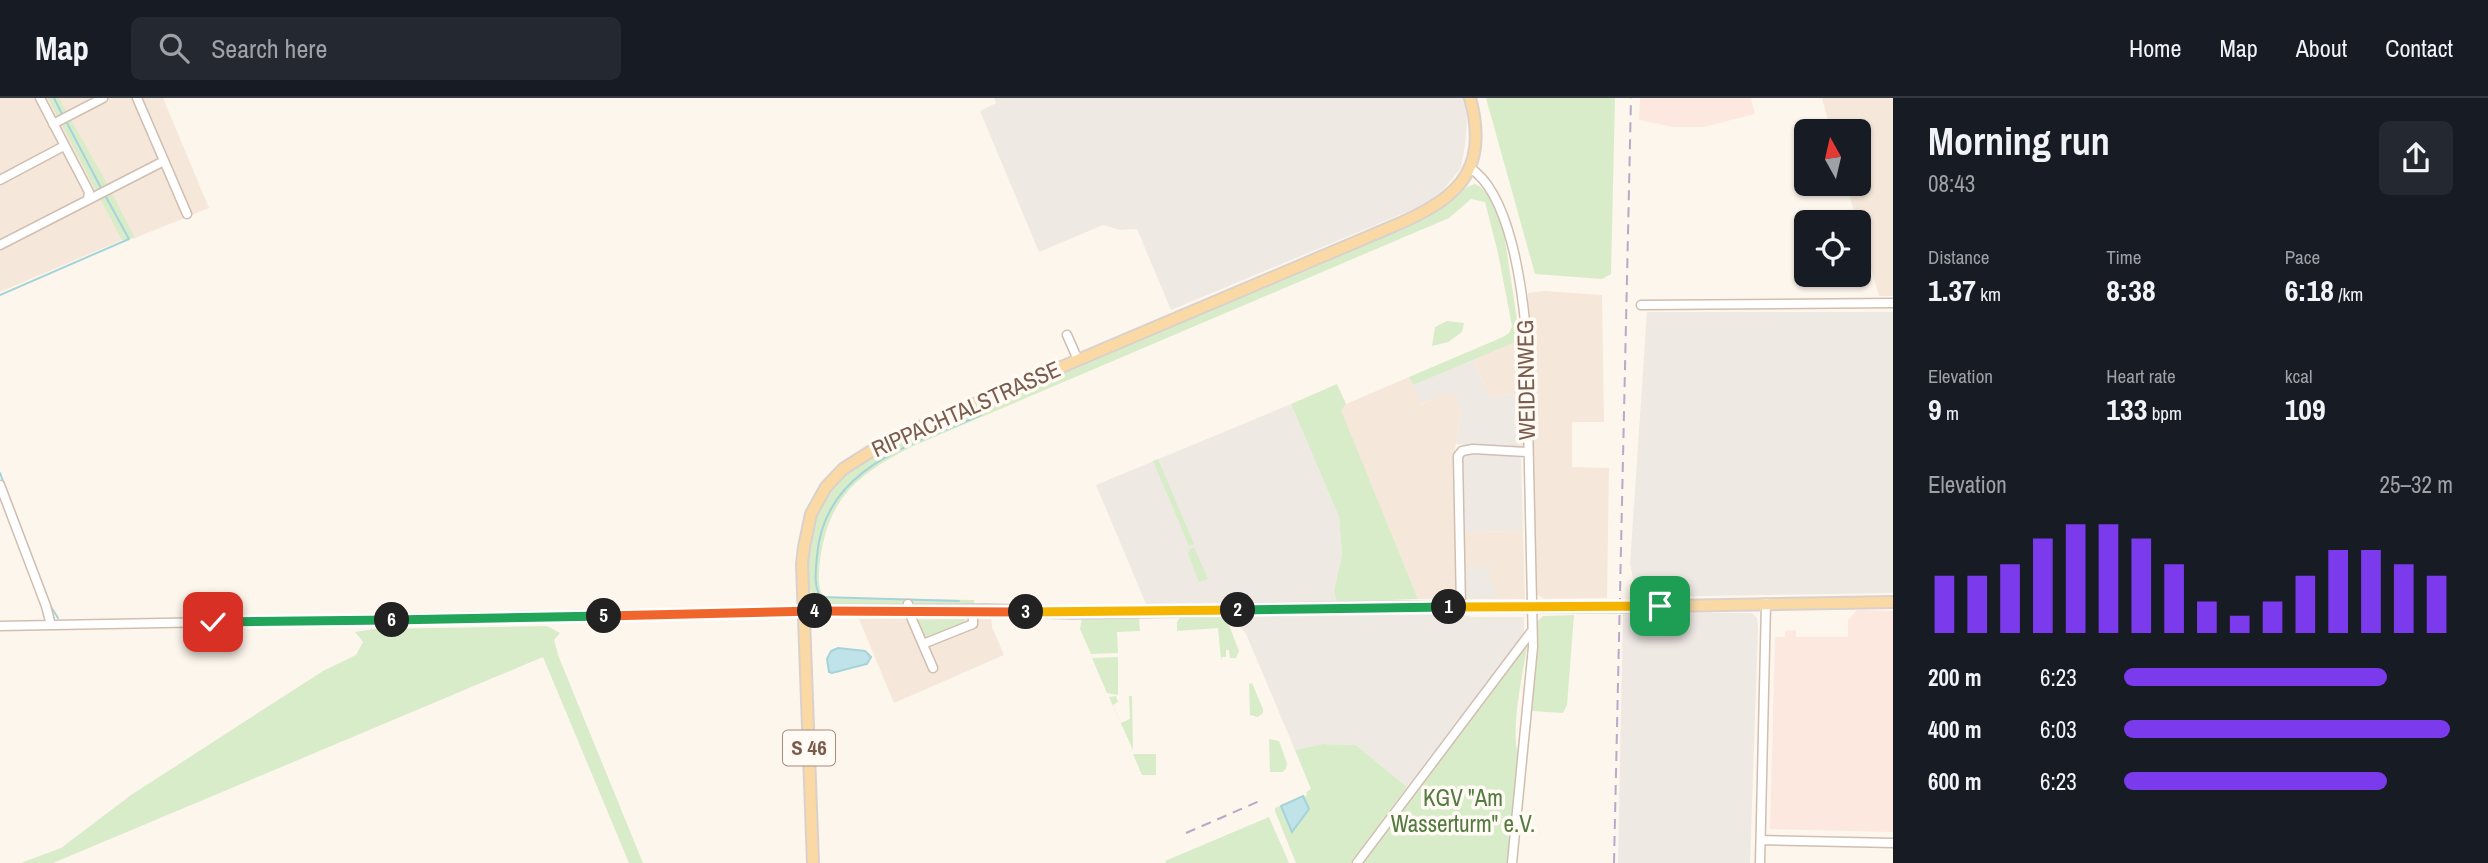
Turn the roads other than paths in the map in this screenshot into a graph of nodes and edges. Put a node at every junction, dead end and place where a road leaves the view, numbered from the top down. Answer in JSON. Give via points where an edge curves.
{"nodes":[{"id":1,"x":40,"y":98,"type":"edge"},
{"id":2,"x":103,"y":98,"type":"edge"},
{"id":3,"x":138,"y":98,"type":"edge"},
{"id":4,"x":1470,"y":98,"type":"edge"},
{"id":5,"x":53,"y":124,"type":"junction"},
{"id":6,"x":64,"y":146,"type":"junction"},
{"id":7,"x":164,"y":161,"type":"junction"},
{"id":8,"x":1470,"y":168,"type":"junction"},
{"id":9,"x":0,"y":180,"type":"edge"},
{"id":10,"x":88,"y":199,"type":"junction"},
{"id":11,"x":187,"y":214,"type":"dead end"},
{"id":12,"x":0,"y":245,"type":"edge"},
{"id":13,"x":1893,"y":303,"type":"edge"},
{"id":14,"x":1641,"y":305,"type":"dead end"},
{"id":15,"x":1067,"y":335,"type":"dead end"},
{"id":16,"x":1078,"y":360,"type":"junction"},
{"id":17,"x":1527,"y":452,"type":"junction"},
{"id":18,"x":0,"y":485,"type":"edge"},
{"id":19,"x":1893,"y":602,"type":"edge"},
{"id":20,"x":1766,"y":603,"type":"junction"},
{"id":21,"x":1531,"y":606,"type":"junction"},
{"id":22,"x":1461,"y":607,"type":"junction"},
{"id":23,"x":909,"y":608,"type":"junction"},
{"id":24,"x":804,"y":611,"type":"junction"},
{"id":25,"x":973,"y":611,"type":"junction"},
{"id":26,"x":51,"y":625,"type":"junction"},
{"id":27,"x":0,"y":626,"type":"edge"},
{"id":28,"x":1531,"y":632,"type":"junction"},
{"id":29,"x":923,"y":644,"type":"junction"},
{"id":30,"x":933,"y":668,"type":"dead end"},
{"id":31,"x":1761,"y":840,"type":"junction"},
{"id":32,"x":1893,"y":843,"type":"edge"},
{"id":33,"x":813,"y":863,"type":"edge"},
{"id":34,"x":1357,"y":863,"type":"edge"},
{"id":35,"x":1512,"y":863,"type":"edge"},
{"id":36,"x":1760,"y":863,"type":"edge"}],
"edges":[{"from":1,"to":5,"type":"street"},
{"from":2,"to":5,"type":"street"},
{"from":3,"to":7,"type":"street"},
{"from":4,"to":8,"type":"main road","name":"RIPPACHTALSTRASSE","via":[[1477,128]]},
{"from":5,"to":6,"type":"street"},
{"from":6,"to":9,"type":"street"},
{"from":6,"to":10,"type":"street","via":[[89,192]]},
{"from":7,"to":10,"type":"street"},
{"from":7,"to":11,"type":"street"},
{"from":8,"to":16,"type":"main road","name":"RIPPACHTALSTRASSE","via":[[1450,195],[1418,216]]},
{"from":8,"to":17,"type":"street","name":"WEIDENWEG","via":[[1486,182],[1500,206],[1522,290]]},
{"from":10,"to":12,"type":"street"},
{"from":13,"to":14,"type":"street"},
{"from":15,"to":16,"type":"street","name":"RIPPACHTALSTRASSE"},
{"from":16,"to":24,"type":"main road","name":"RIPPACHTALSTRASSE","via":[[887,441],[843,469],[811,514],[802,564]]},
{"from":17,"to":21,"type":"street","name":"WEIDENWEG"},
{"from":17,"to":22,"type":"street","via":[[1473,449],[1458,456]]},
{"from":18,"to":26,"type":"street"},
{"from":19,"to":20,"type":"main road"},
{"from":20,"to":21,"type":"main road"},
{"from":20,"to":31,"type":"street"},
{"from":21,"to":22,"type":"main road"},
{"from":21,"to":28,"type":"street","name":"WEIDENWEG"},
{"from":22,"to":25,"type":"main road"},
{"from":23,"to":24,"type":"main road"},
{"from":23,"to":25,"type":"main road"},
{"from":23,"to":29,"type":"street"},
{"from":24,"to":26,"type":"street"},
{"from":24,"to":33,"type":"main road","name":"RIPPACHTALSTRASSE","number":"S 46"},
{"from":25,"to":29,"type":"street","via":[[973,624]]},
{"from":26,"to":27,"type":"street"},
{"from":28,"to":34,"type":"street"},
{"from":28,"to":35,"type":"street","name":"WEIDENWEG"},
{"from":29,"to":30,"type":"street"},
{"from":31,"to":32,"type":"street"},
{"from":31,"to":36,"type":"street"}]}
